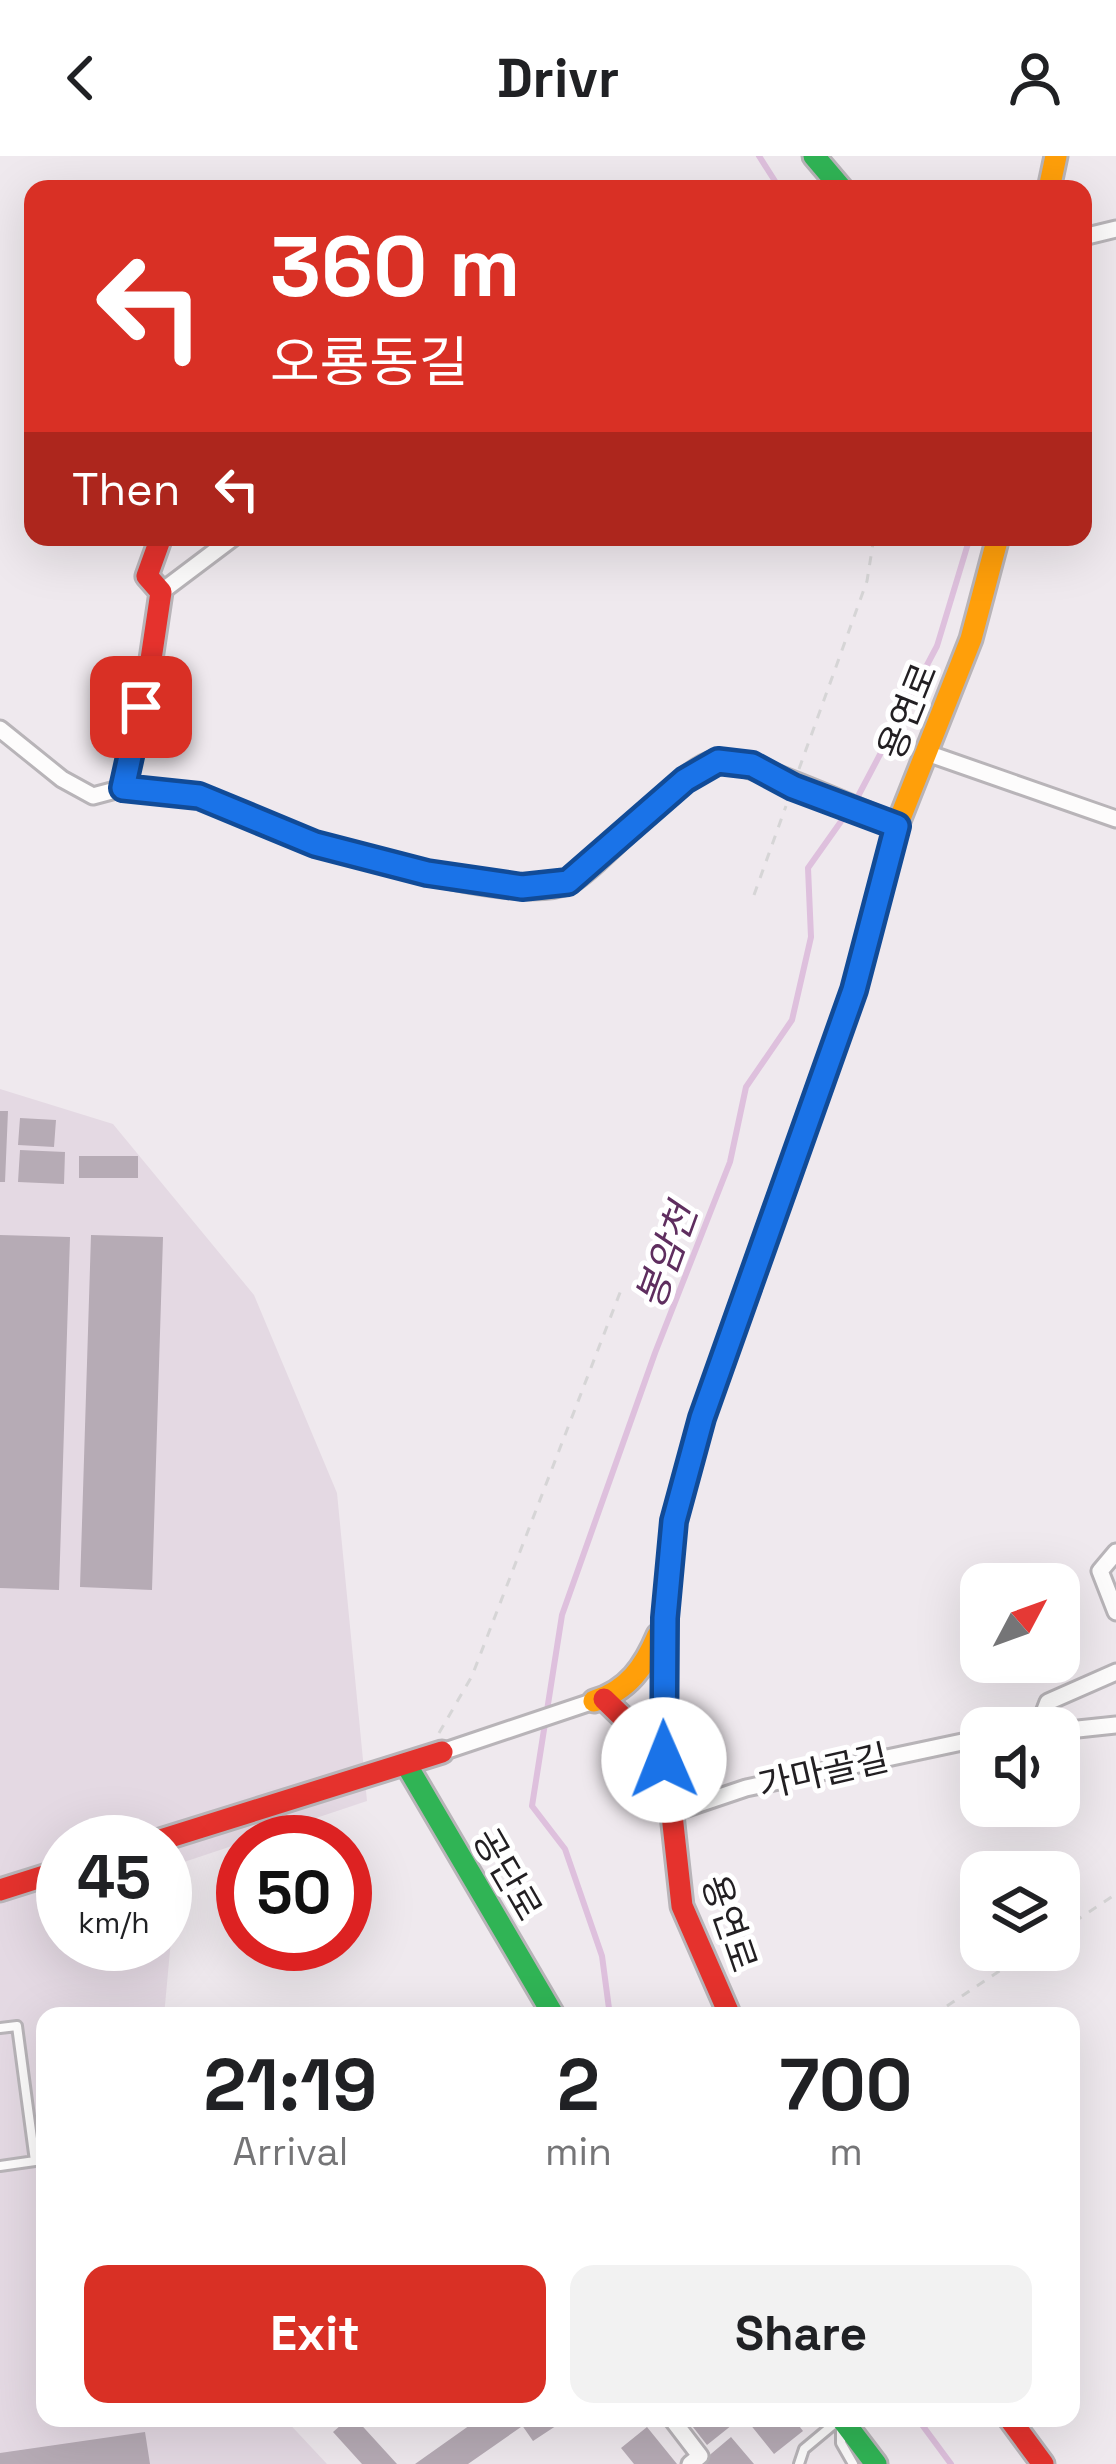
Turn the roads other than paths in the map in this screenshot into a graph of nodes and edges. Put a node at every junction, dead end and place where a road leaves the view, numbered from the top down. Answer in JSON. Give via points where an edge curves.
{"nodes":[{"id":1,"x":814,"y":156,"type":"edge"},
{"id":2,"x":834,"y":180,"type":"edge"},
{"id":3,"x":157,"y":546,"type":"edge"},
{"id":4,"x":222,"y":546,"type":"edge"},
{"id":5,"x":996,"y":546,"type":"edge"},
{"id":6,"x":161,"y":592,"type":"junction"},
{"id":7,"x":0,"y":729,"type":"edge"},
{"id":8,"x":934,"y":755,"type":"junction"},
{"id":9,"x":123,"y":788,"type":"junction"},
{"id":10,"x":1116,"y":819,"type":"edge"},
{"id":11,"x":897,"y":826,"type":"junction"},
{"id":12,"x":1116,"y":1552,"type":"edge"},
{"id":13,"x":1116,"y":1612,"type":"edge"},
{"id":14,"x":665,"y":1618,"type":"junction"},
{"id":15,"x":1116,"y":1672,"type":"edge"},
{"id":16,"x":599,"y":1700,"type":"junction"},
{"id":17,"x":1046,"y":1707,"type":"edge"},
{"id":18,"x":1116,"y":1725,"type":"edge"},
{"id":19,"x":1080,"y":1729,"type":"edge"},
{"id":20,"x":960,"y":1742,"type":"edge"},
{"id":21,"x":423,"y":1758,"type":"junction"},
{"id":22,"x":667,"y":1786,"type":"junction"},
{"id":23,"x":668,"y":1814,"type":"junction"},
{"id":24,"x":192,"y":1830,"type":"edge"},
{"id":25,"x":36,"y":1879,"type":"edge"},
{"id":26,"x":0,"y":1890,"type":"edge"},
{"id":27,"x":549,"y":2007,"type":"edge"},
{"id":28,"x":726,"y":2007,"type":"edge"},
{"id":29,"x":0,"y":2028,"type":"edge"},
{"id":30,"x":0,"y":2166,"type":"edge"},
{"id":31,"x":677,"y":2427,"type":"edge"},
{"id":32,"x":831,"y":2427,"type":"edge"},
{"id":33,"x":841,"y":2427,"type":"edge"},
{"id":34,"x":848,"y":2427,"type":"edge"},
{"id":35,"x":1016,"y":2427,"type":"edge"},
{"id":36,"x":690,"y":2464,"type":"edge"},
{"id":37,"x":799,"y":2464,"type":"edge"},
{"id":38,"x":853,"y":2464,"type":"edge"},
{"id":39,"x":876,"y":2464,"type":"edge"},
{"id":40,"x":1043,"y":2464,"type":"edge"}],
"edges":[{"from":1,"to":2,"type":"street"},
{"from":3,"to":6,"type":"street","via":[[147,576]]},
{"from":4,"to":6,"type":"street"},
{"from":5,"to":8,"type":"street","name":"용연로"},
{"from":6,"to":9,"type":"street"},
{"from":7,"to":9,"type":"street","via":[[93,796]]},
{"from":8,"to":10,"type":"street"},
{"from":8,"to":11,"type":"street","name":"용연로"},
{"from":9,"to":11,"type":"street","via":[[199,796],[315,844],[522,887],[568,882],[718,761],[752,765]]},
{"from":11,"to":14,"type":"street","name":"용연로","via":[[854,990],[702,1418],[674,1521]]},
{"from":12,"to":13,"type":"street","via":[[1100,1571]]},
{"from":14,"to":16,"type":"street","via":[[647,1664]]},
{"from":14,"to":22,"type":"street","name":"용연로"},
{"from":15,"to":17,"type":"street"},
{"from":16,"to":21,"type":"street"},
{"from":16,"to":22,"type":"street","via":[[644,1737]]},
{"from":18,"to":19,"type":"street"},
{"from":20,"to":23,"type":"street","name":"가마골길","via":[[746,1788]]},
{"from":21,"to":24,"type":"street"},
{"from":21,"to":27,"type":"street","name":"공단로"},
{"from":22,"to":23,"type":"street","name":"용연로"},
{"from":23,"to":28,"type":"street","name":"용연로","via":[[682,1906]]},
{"from":25,"to":26,"type":"street"},
{"from":29,"to":30,"type":"lane","via":[[17,2026],[35,2161]]},
{"from":31,"to":36,"type":"street","via":[[700,2456]]},
{"from":32,"to":37,"type":"lane"},
{"from":33,"to":38,"type":"lane"},
{"from":34,"to":39,"type":"street"},
{"from":35,"to":40,"type":"street"}]}
